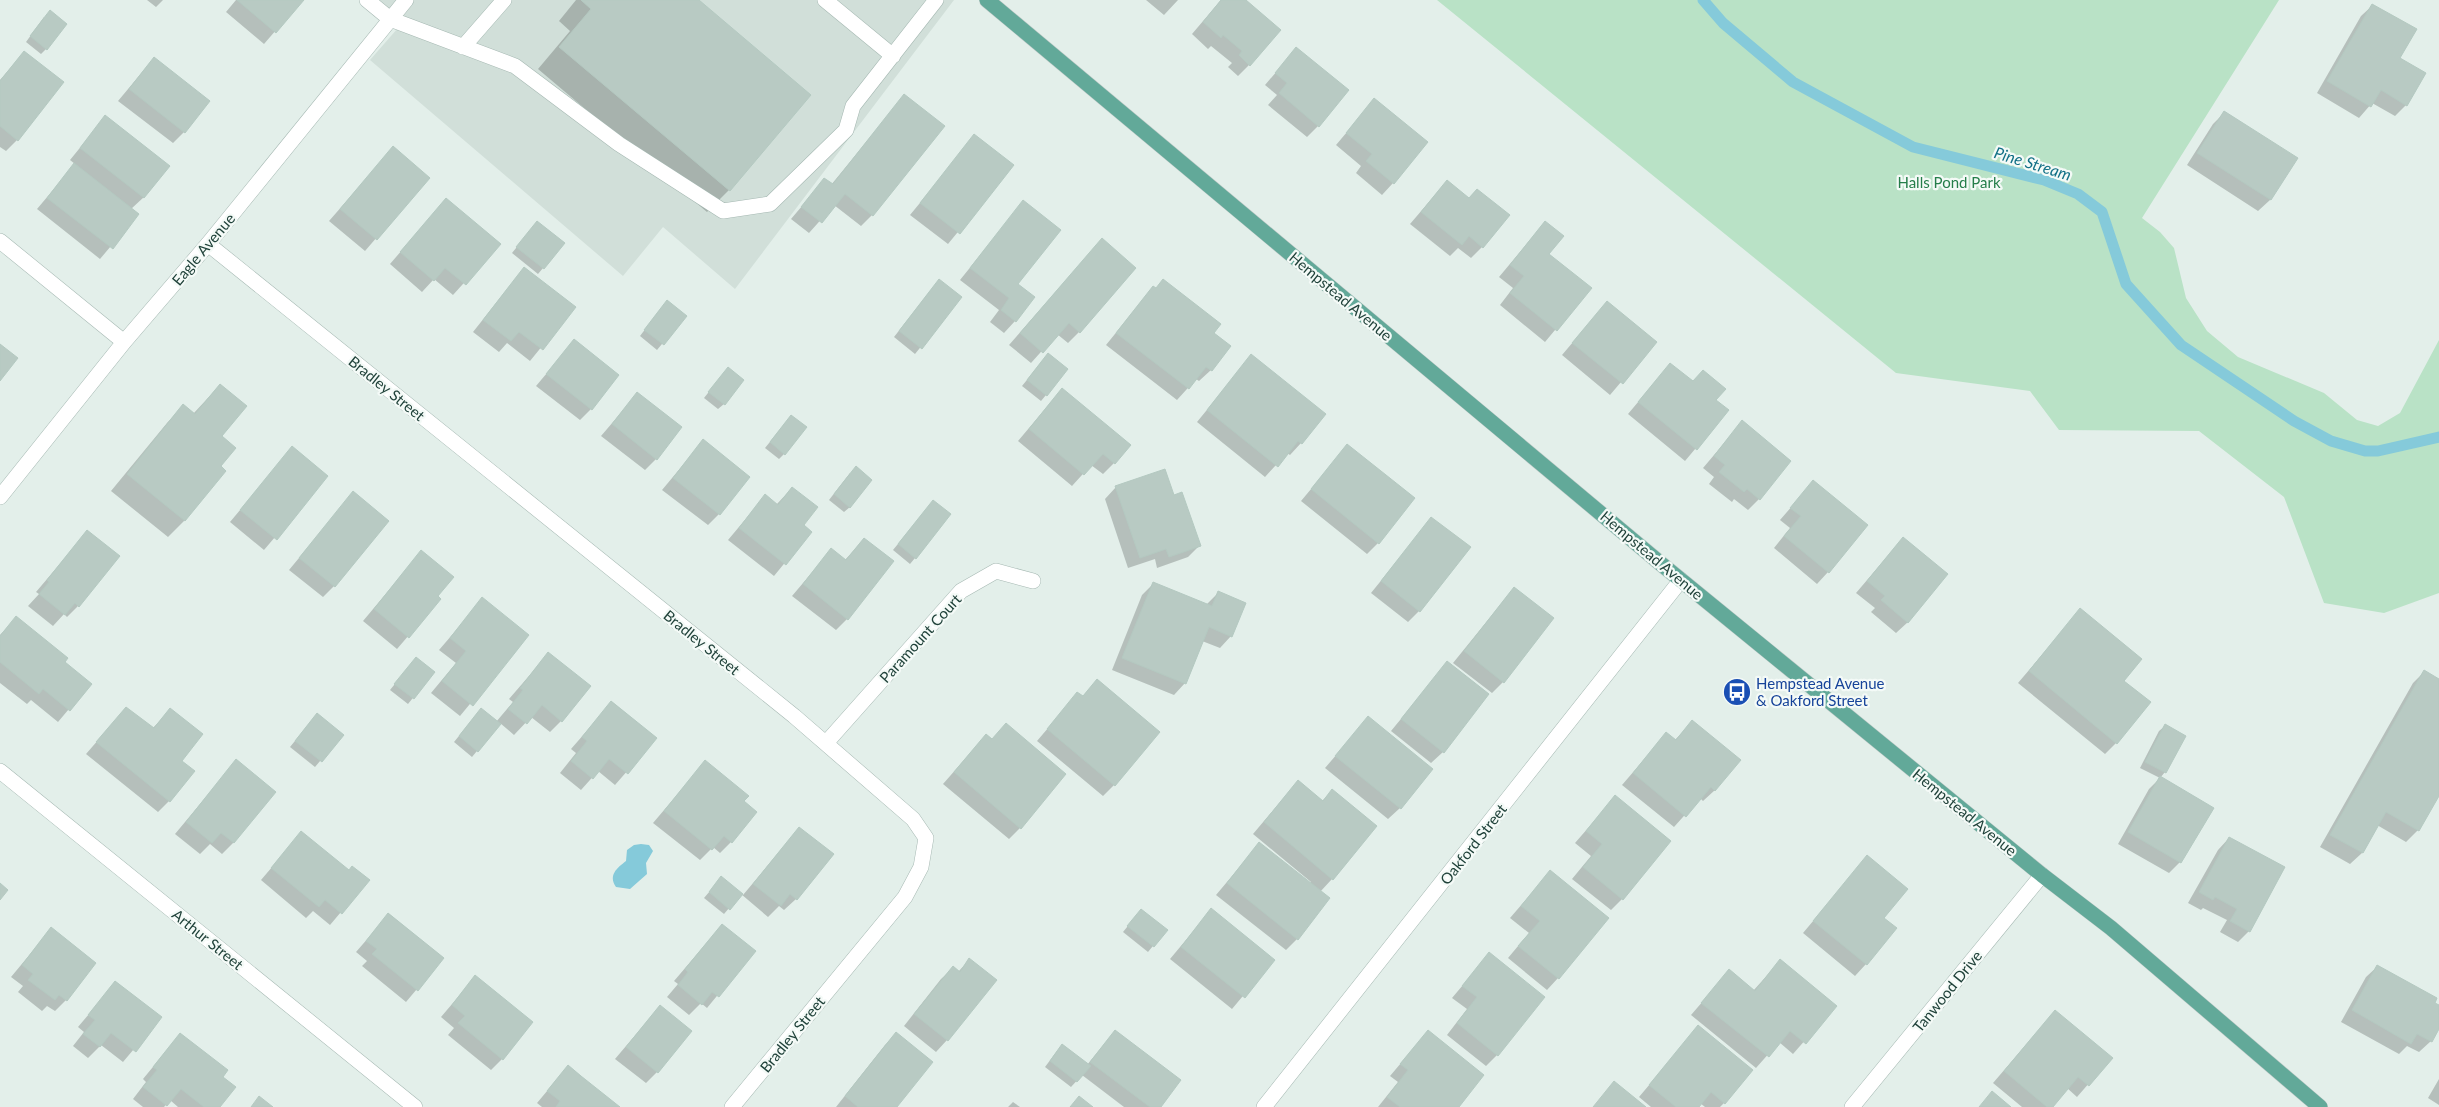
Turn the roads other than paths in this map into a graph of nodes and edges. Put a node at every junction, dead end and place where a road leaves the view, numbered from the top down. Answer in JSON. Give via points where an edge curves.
{"nodes":[{"id":1,"x":367,"y":0,"type":"edge"},
{"id":2,"x":406,"y":0,"type":"edge"},
{"id":3,"x":504,"y":0,"type":"edge"},
{"id":4,"x":825,"y":0,"type":"edge"},
{"id":5,"x":936,"y":0,"type":"edge"},
{"id":6,"x":987,"y":0,"type":"edge"},
{"id":7,"x":390,"y":19,"type":"junction"},
{"id":8,"x":463,"y":47,"type":"junction"},
{"id":9,"x":893,"y":56,"type":"junction"},
{"id":10,"x":0,"y":241,"type":"edge"},
{"id":11,"x":208,"y":244,"type":"junction"},
{"id":12,"x":124,"y":342,"type":"junction"},
{"id":13,"x":0,"y":497,"type":"edge"},
{"id":14,"x":1681,"y":580,"type":"junction"},
{"id":15,"x":1033,"y":581,"type":"dead end"},
{"id":16,"x":826,"y":743,"type":"junction"},
{"id":17,"x":0,"y":771,"type":"edge"},
{"id":18,"x":2042,"y":876,"type":"junction"},
{"id":19,"x":415,"y":1107,"type":"edge"},
{"id":20,"x":732,"y":1107,"type":"edge"},
{"id":21,"x":1264,"y":1107,"type":"edge"},
{"id":22,"x":1852,"y":1107,"type":"edge"},
{"id":23,"x":2320,"y":1107,"type":"edge"}],
"edges":[{"from":1,"to":7,"type":"street"},
{"from":2,"to":7,"type":"street","name":"Eagle Avenue"},
{"from":3,"to":8,"type":"street"},
{"from":4,"to":9,"type":"street"},
{"from":5,"to":9,"type":"street"},
{"from":6,"to":14,"type":"main road","name":"Hempstead Avenue"},
{"from":7,"to":8,"type":"street"},
{"from":7,"to":11,"type":"street","name":"Eagle Avenue"},
{"from":8,"to":9,"type":"street","via":[[515,66],[619,144],[723,211],[770,204],[846,130],[853,106]]},
{"from":10,"to":12,"type":"street"},
{"from":11,"to":12,"type":"street","name":"Eagle Avenue"},
{"from":11,"to":16,"type":"street","name":"Bradley Street"},
{"from":12,"to":13,"type":"street","name":"Eagle Avenue"},
{"from":14,"to":18,"type":"main road","name":"Hempstead Avenue"},
{"from":14,"to":21,"type":"street","name":"Oakford Street"},
{"from":15,"to":16,"type":"street","name":"Paramount Court","via":[[996,571],[961,591]]},
{"from":16,"to":20,"type":"street","name":"Bradley Street","via":[[913,819],[926,838],[921,867],[905,897]]},
{"from":17,"to":19,"type":"street","name":"Arthur Street"},
{"from":18,"to":22,"type":"street","name":"Tanwood Drive"},
{"from":18,"to":23,"type":"main road","name":"Hempstead Avenue","via":[[2110,928]]}]}
